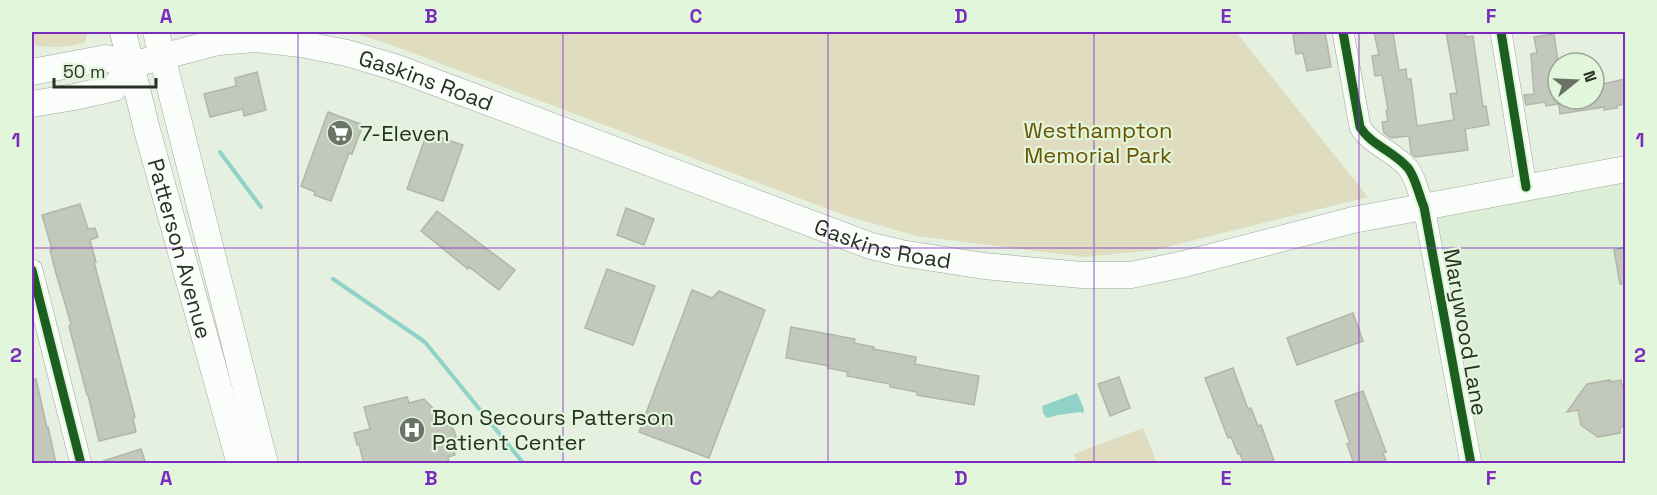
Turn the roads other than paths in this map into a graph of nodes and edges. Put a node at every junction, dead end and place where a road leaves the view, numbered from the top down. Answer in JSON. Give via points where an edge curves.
{"nodes":[{"id":1,"x":123,"y":32,"type":"edge"},
{"id":2,"x":156,"y":32,"type":"edge"},
{"id":3,"x":1344,"y":32,"type":"edge"},
{"id":4,"x":1501,"y":32,"type":"edge"},
{"id":5,"x":162,"y":57,"type":"junction"},
{"id":6,"x":130,"y":65,"type":"junction"},
{"id":7,"x":32,"y":72,"type":"edge"},
{"id":8,"x":32,"y":104,"type":"edge"},
{"id":9,"x":1626,"y":169,"type":"edge"},
{"id":10,"x":1526,"y":187,"type":"junction"},
{"id":11,"x":1424,"y":207,"type":"junction"},
{"id":12,"x":32,"y":270,"type":"edge"},
{"id":13,"x":81,"y":464,"type":"edge"},
{"id":14,"x":240,"y":464,"type":"edge"},
{"id":15,"x":265,"y":464,"type":"edge"},
{"id":16,"x":1471,"y":464,"type":"edge"}],
"edges":[{"from":1,"to":6,"type":"main road","name":"Patterson Avenue"},
{"from":2,"to":5,"type":"main road","name":"Patterson Avenue"},
{"from":3,"to":11,"type":"street","name":"Marywood Lane","via":[[1360,127],[1410,171]]},
{"from":4,"to":10,"type":"street"},
{"from":5,"to":6,"type":"main road","name":"Gaskins Road"},
{"from":5,"to":11,"type":"main road","name":"Gaskins Road","via":[[218,42],[256,39],[347,54],[397,68],[871,246],[984,266],[1082,275],[1131,274],[1326,226]]},
{"from":5,"to":15,"type":"main road","name":"Patterson Avenue"},
{"from":6,"to":7,"type":"main road","via":[[106,58]]},
{"from":6,"to":8,"type":"main road","via":[[114,88]]},
{"from":6,"to":14,"type":"main road","name":"Patterson Avenue"},
{"from":9,"to":10,"type":"main road","name":"Gaskins Road"},
{"from":10,"to":11,"type":"main road","name":"Gaskins Road"},
{"from":11,"to":16,"type":"street","name":"Marywood Lane"},
{"from":12,"to":13,"type":"street"}]}
